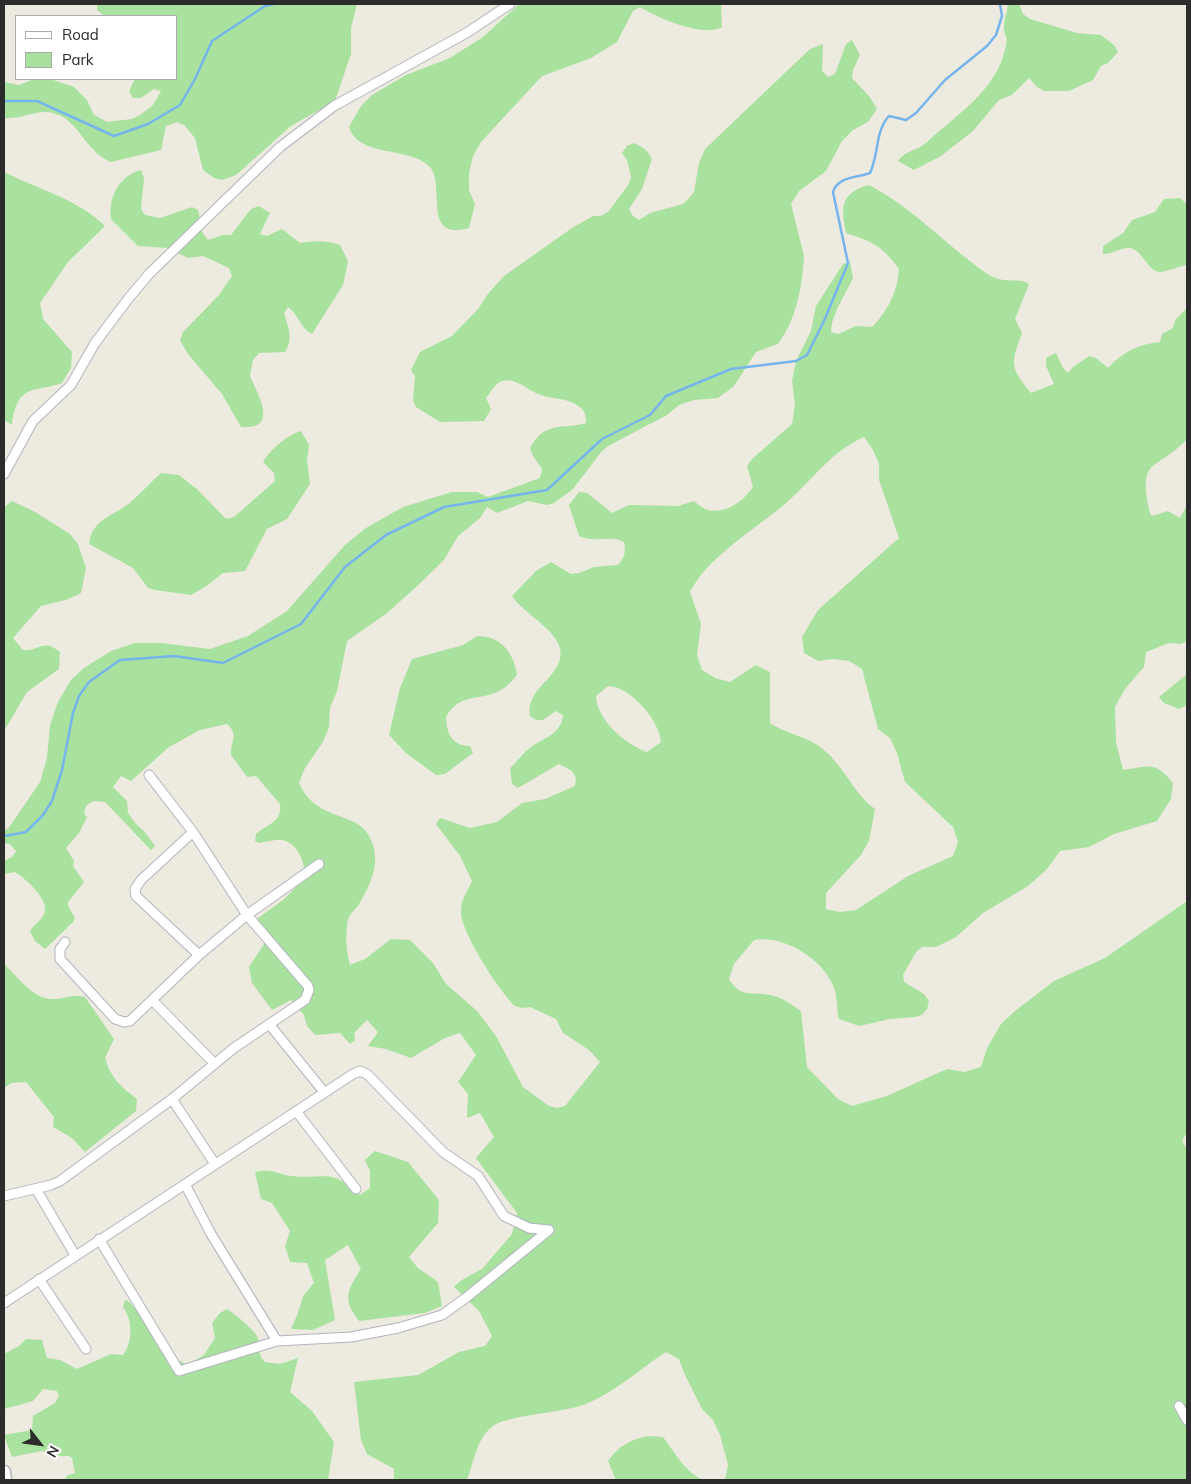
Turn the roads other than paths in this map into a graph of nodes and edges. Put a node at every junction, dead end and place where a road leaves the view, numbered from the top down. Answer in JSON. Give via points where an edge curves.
{"nodes":[{"id":1,"x":510,"y":4,"type":"edge"},
{"id":2,"x":4,"y":474,"type":"edge"},
{"id":3,"x":149,"y":775,"type":"dead end"},
{"id":4,"x":193,"y":832,"type":"junction"},
{"id":5,"x":319,"y":864,"type":"dead end"},
{"id":6,"x":247,"y":915,"type":"junction"},
{"id":7,"x":65,"y":942,"type":"dead end"},
{"id":8,"x":199,"y":955,"type":"junction"},
{"id":9,"x":152,"y":1000,"type":"junction"},
{"id":10,"x":269,"y":1024,"type":"junction"},
{"id":11,"x":214,"y":1064,"type":"junction"},
{"id":12,"x":324,"y":1092,"type":"junction"},
{"id":13,"x":172,"y":1099,"type":"junction"},
{"id":14,"x":296,"y":1111,"type":"junction"},
{"id":15,"x":215,"y":1164,"type":"junction"},
{"id":16,"x":185,"y":1184,"type":"junction"},
{"id":17,"x":356,"y":1188,"type":"dead end"},
{"id":18,"x":36,"y":1189,"type":"junction"},
{"id":19,"x":4,"y":1196,"type":"edge"},
{"id":20,"x":99,"y":1239,"type":"junction"},
{"id":21,"x":75,"y":1255,"type":"junction"},
{"id":22,"x":39,"y":1278,"type":"junction"},
{"id":23,"x":4,"y":1303,"type":"edge"},
{"id":24,"x":277,"y":1341,"type":"junction"},
{"id":25,"x":86,"y":1349,"type":"dead end"},
{"id":26,"x":1179,"y":1406,"type":"dead end"},
{"id":27,"x":1187,"y":1420,"type":"edge"},
{"id":28,"x":4,"y":1472,"type":"edge"},
{"id":29,"x":5,"y":1480,"type":"edge"}],
"edges":[{"from":1,"to":2,"type":"street","via":[[468,32],[334,106],[280,147],[149,274],[95,343],[71,385],[33,421]]},
{"from":3,"to":4,"type":"street"},
{"from":4,"to":6,"type":"street"},
{"from":4,"to":8,"type":"street","via":[[135,889],[136,896]]},
{"from":5,"to":6,"type":"street"},
{"from":6,"to":8,"type":"street"},
{"from":6,"to":10,"type":"street","via":[[309,990],[305,1000]]},
{"from":7,"to":9,"type":"street","via":[[60,949],[60,959],[114,1019],[130,1021]]},
{"from":8,"to":9,"type":"street"},
{"from":9,"to":11,"type":"street"},
{"from":10,"to":11,"type":"street"},
{"from":10,"to":12,"type":"street"},
{"from":11,"to":13,"type":"street"},
{"from":12,"to":14,"type":"street"},
{"from":12,"to":24,"type":"street","via":[[353,1074],[367,1074],[443,1152],[478,1176],[504,1216],[529,1228],[549,1230],[442,1315],[398,1328],[351,1336]]},
{"from":13,"to":15,"type":"street"},
{"from":13,"to":18,"type":"street","via":[[60,1181]]},
{"from":14,"to":15,"type":"street"},
{"from":14,"to":17,"type":"street"},
{"from":15,"to":16,"type":"street"},
{"from":16,"to":20,"type":"street"},
{"from":16,"to":24,"type":"street","via":[[206,1226]]},
{"from":18,"to":19,"type":"street"},
{"from":18,"to":21,"type":"street"},
{"from":20,"to":21,"type":"street"},
{"from":20,"to":24,"type":"street","via":[[179,1371]]},
{"from":21,"to":22,"type":"street"},
{"from":22,"to":23,"type":"street"},
{"from":22,"to":25,"type":"street"},
{"from":26,"to":27,"type":"street"},
{"from":28,"to":29,"type":"main road"}]}
